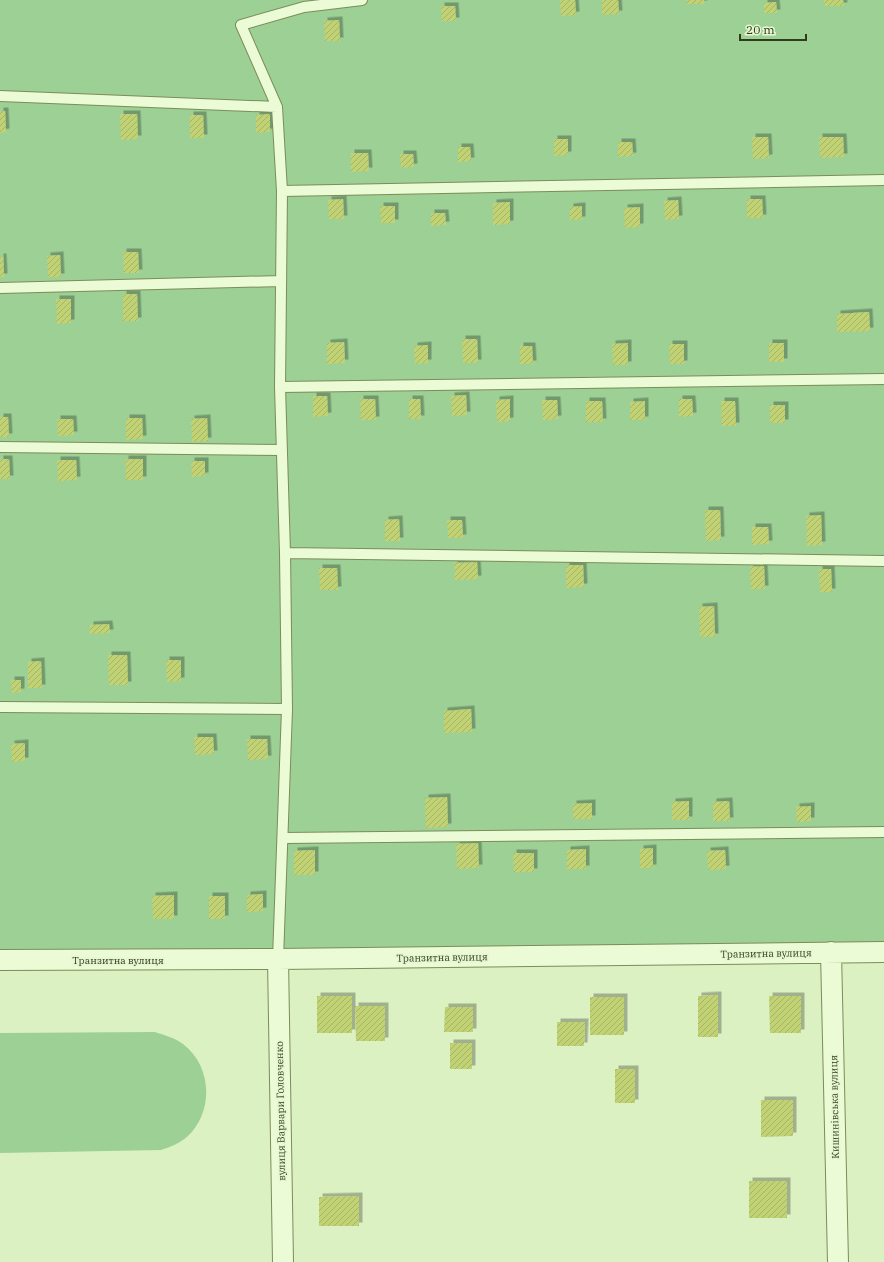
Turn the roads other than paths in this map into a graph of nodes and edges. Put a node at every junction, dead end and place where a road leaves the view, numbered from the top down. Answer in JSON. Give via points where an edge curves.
{"nodes":[{"id":1,"x":362,"y":0,"type":"edge"},
{"id":2,"x":0,"y":96,"type":"edge"},
{"id":3,"x":277,"y":107,"type":"junction"},
{"id":4,"x":884,"y":180,"type":"edge"},
{"id":5,"x":282,"y":191,"type":"junction"},
{"id":6,"x":281,"y":281,"type":"junction"},
{"id":7,"x":0,"y":288,"type":"edge"},
{"id":8,"x":884,"y":379,"type":"edge"},
{"id":9,"x":280,"y":387,"type":"junction"},
{"id":10,"x":0,"y":447,"type":"edge"},
{"id":11,"x":282,"y":450,"type":"junction"},
{"id":12,"x":285,"y":553,"type":"junction"},
{"id":13,"x":884,"y":561,"type":"edge"},
{"id":14,"x":0,"y":707,"type":"edge"},
{"id":15,"x":287,"y":709,"type":"junction"},
{"id":16,"x":884,"y":832,"type":"edge"},
{"id":17,"x":284,"y":838,"type":"junction"},
{"id":18,"x":831,"y":952,"type":"junction"},
{"id":19,"x":884,"y":952,"type":"edge"},
{"id":20,"x":0,"y":960,"type":"edge"},
{"id":21,"x":278,"y":960,"type":"junction"},
{"id":22,"x":283,"y":1262,"type":"edge"},
{"id":23,"x":838,"y":1262,"type":"edge"}],
"edges":[{"from":1,"to":3,"type":"lane","via":[[304,7],[241,25]]},
{"from":2,"to":3,"type":"lane"},
{"from":3,"to":5,"type":"lane"},
{"from":4,"to":5,"type":"lane"},
{"from":5,"to":6,"type":"lane"},
{"from":6,"to":7,"type":"lane"},
{"from":6,"to":9,"type":"lane"},
{"from":8,"to":9,"type":"lane"},
{"from":9,"to":11,"type":"lane"},
{"from":10,"to":11,"type":"lane"},
{"from":11,"to":12,"type":"lane"},
{"from":12,"to":13,"type":"lane"},
{"from":12,"to":15,"type":"lane"},
{"from":14,"to":15,"type":"lane"},
{"from":15,"to":17,"type":"lane"},
{"from":16,"to":17,"type":"lane"},
{"from":17,"to":21,"type":"lane"},
{"from":18,"to":19,"type":"street","name":"Транзитна вулиця"},
{"from":18,"to":21,"type":"street","name":"Транзитна вулиця"},
{"from":18,"to":23,"type":"street","name":"Кишинівська вулиця"},
{"from":20,"to":21,"type":"street","name":"Транзитна вулиця"},
{"from":21,"to":22,"type":"street","name":"вулиця Варвари Головченко"}]}
